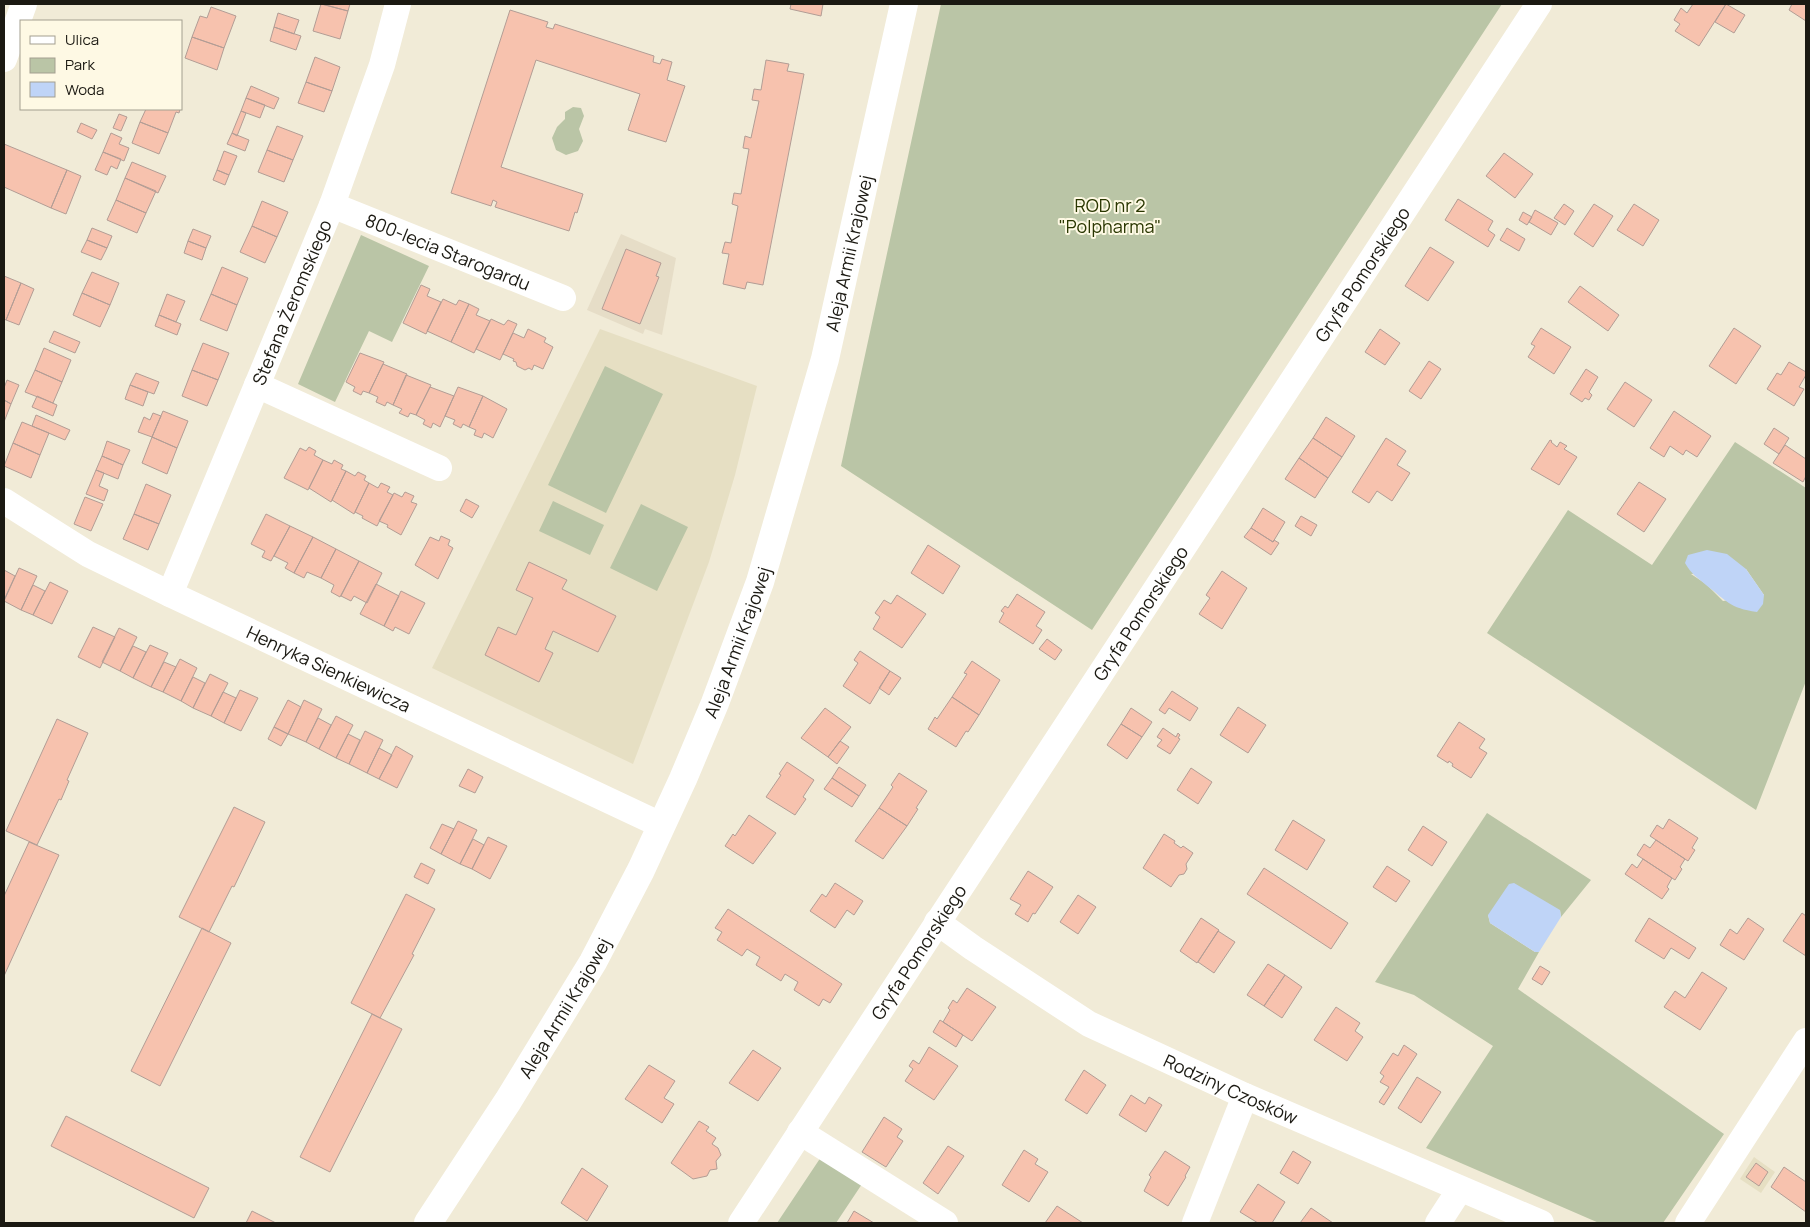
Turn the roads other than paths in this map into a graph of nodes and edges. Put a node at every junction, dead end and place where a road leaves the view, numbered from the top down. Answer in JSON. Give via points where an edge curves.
{"nodes":[{"id":1,"x":24,"y":4,"type":"edge"},
{"id":2,"x":398,"y":4,"type":"edge"},
{"id":3,"x":904,"y":4,"type":"edge"},
{"id":4,"x":1539,"y":4,"type":"edge"},
{"id":5,"x":4,"y":59,"type":"edge"},
{"id":6,"x":332,"y":205,"type":"junction"},
{"id":7,"x":563,"y":298,"type":"dead end"},
{"id":8,"x":257,"y":385,"type":"junction"},
{"id":9,"x":439,"y":468,"type":"dead end"},
{"id":10,"x":4,"y":501,"type":"edge"},
{"id":11,"x":170,"y":594,"type":"junction"},
{"id":12,"x":661,"y":825,"type":"junction"},
{"id":13,"x":937,"y":922,"type":"junction"},
{"id":14,"x":1806,"y":1041,"type":"edge"},
{"id":15,"x":1245,"y":1096,"type":"junction"},
{"id":16,"x":800,"y":1132,"type":"junction"},
{"id":17,"x":1460,"y":1189,"type":"junction"},
{"id":18,"x":428,"y":1223,"type":"edge"},
{"id":19,"x":741,"y":1223,"type":"edge"},
{"id":20,"x":945,"y":1223,"type":"edge"},
{"id":21,"x":1195,"y":1223,"type":"edge"},
{"id":22,"x":1438,"y":1223,"type":"edge"},
{"id":23,"x":1541,"y":1223,"type":"edge"},
{"id":24,"x":1688,"y":1223,"type":"edge"}],
"edges":[{"from":1,"to":5,"type":"street"},
{"from":2,"to":6,"type":"street","name":"Stefana Żeromskiego","via":[[382,65]]},
{"from":3,"to":12,"type":"main road","name":"Aleja Armii Krajowej","via":[[825,359],[762,573],[715,702]]},
{"from":4,"to":13,"type":"street","name":"Gryfa Pomorskiego"},
{"from":6,"to":7,"type":"street","name":"800-lecia Starogardu"},
{"from":6,"to":8,"type":"street","name":"Stefana Żeromskiego"},
{"from":8,"to":9,"type":"street"},
{"from":8,"to":11,"type":"street","name":"Stefana Żeromskiego"},
{"from":10,"to":11,"type":"street","name":"Henryka Sienkiewicza","via":[[88,554]]},
{"from":11,"to":12,"type":"street","name":"Henryka Sienkiewicza"},
{"from":12,"to":18,"type":"main road","name":"Aleja Armii Krajowej","via":[[593,962]]},
{"from":13,"to":15,"type":"street","name":"Rodziny Czosków","via":[[1089,1024]]},
{"from":13,"to":16,"type":"street","name":"Gryfa Pomorskiego"},
{"from":14,"to":24,"type":"street"},
{"from":15,"to":17,"type":"street","name":"Rodziny Czosków"},
{"from":15,"to":21,"type":"street"},
{"from":16,"to":19,"type":"street","name":"Gryfa Pomorskiego"},
{"from":16,"to":20,"type":"street"},
{"from":17,"to":22,"type":"street"},
{"from":17,"to":23,"type":"street","name":"Rodziny Czosków"}]}
